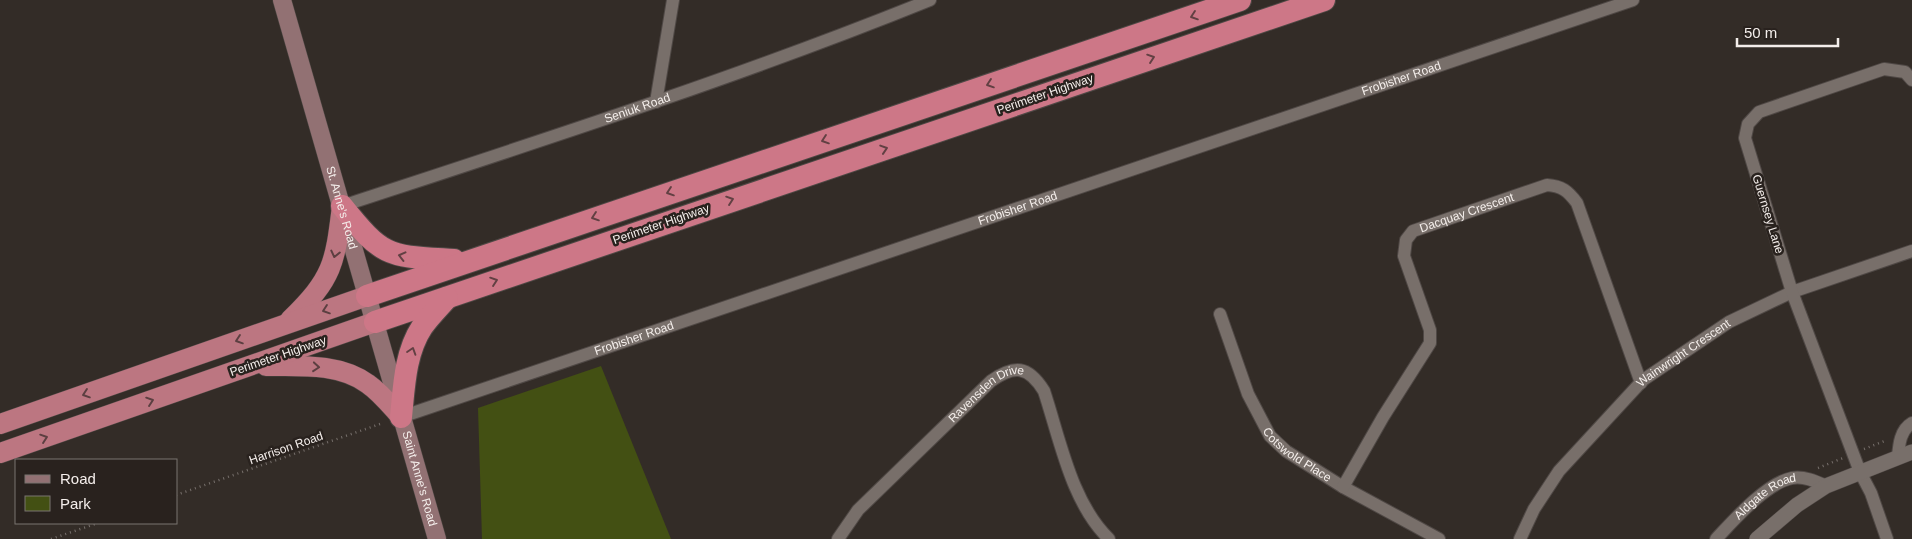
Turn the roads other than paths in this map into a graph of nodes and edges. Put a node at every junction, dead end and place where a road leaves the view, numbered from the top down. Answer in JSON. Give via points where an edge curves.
{"nodes":[{"id":1,"x":282,"y":0,"type":"edge"},
{"id":2,"x":673,"y":0,"type":"edge"},
{"id":3,"x":930,"y":0,"type":"edge"},
{"id":4,"x":1240,"y":0,"type":"edge"},
{"id":5,"x":1324,"y":0,"type":"edge"},
{"id":6,"x":1633,"y":0,"type":"edge"},
{"id":7,"x":1912,"y":80,"type":"edge"},
{"id":8,"x":656,"y":102,"type":"junction"},
{"id":9,"x":342,"y":206,"type":"junction"},
{"id":10,"x":1912,"y":251,"type":"edge"},
{"id":11,"x":468,"y":261,"type":"junction"},
{"id":12,"x":1792,"y":292,"type":"junction"},
{"id":13,"x":367,"y":296,"type":"junction"},
{"id":14,"x":448,"y":297,"type":"junction"},
{"id":15,"x":1220,"y":314,"type":"dead end"},
{"id":16,"x":375,"y":322,"type":"junction"},
{"id":17,"x":285,"y":324,"type":"junction"},
{"id":18,"x":250,"y":366,"type":"junction"},
{"id":19,"x":1641,"y":383,"type":"junction"},
{"id":20,"x":401,"y":416,"type":"junction"},
{"id":21,"x":1912,"y":423,"type":"edge"},
{"id":22,"x":0,"y":424,"type":"edge"},
{"id":23,"x":0,"y":453,"type":"edge"},
{"id":24,"x":1905,"y":455,"type":"edge"},
{"id":25,"x":1860,"y":472,"type":"junction"},
{"id":26,"x":1826,"y":486,"type":"junction"},
{"id":27,"x":1343,"y":487,"type":"junction"},
{"id":28,"x":1101,"y":536,"type":"edge"},
{"id":29,"x":437,"y":539,"type":"edge"},
{"id":30,"x":838,"y":539,"type":"edge"},
{"id":31,"x":1440,"y":539,"type":"edge"},
{"id":32,"x":1520,"y":539,"type":"edge"},
{"id":33,"x":1716,"y":539,"type":"edge"},
{"id":34,"x":1757,"y":539,"type":"edge"},
{"id":35,"x":1887,"y":539,"type":"edge"}],
"edges":[{"from":1,"to":9,"type":"main road","name":"St. Anne's Road"},
{"from":2,"to":8,"type":"street"},
{"from":3,"to":8,"type":"street","name":"Seniuk Road","via":[[805,50]]},
{"from":4,"to":11,"type":"highway","one_way":true},
{"from":14,"to":5,"type":"highway","name":"Perimeter Highway","one_way":true},
{"from":6,"to":20,"type":"street","name":"Frobisher Road"},
{"from":7,"to":12,"type":"street","name":"Guernsey Lane","via":[[1905,72],[1884,68],[1759,112],[1748,124],[1745,138]]},
{"from":8,"to":9,"type":"street","name":"Seniuk Road"},
{"from":11,"to":9,"type":"highway","one_way":true,"via":[[395,255],[365,235]]},
{"from":9,"to":13,"type":"main road","name":"St. Anne's Road"},
{"from":9,"to":17,"type":"highway","one_way":true,"via":[[335,256],[326,278],[309,302]]},
{"from":10,"to":12,"type":"street","name":"Wainwright Crescent"},
{"from":11,"to":13,"type":"highway"},
{"from":12,"to":19,"type":"street","name":"Wainwright Crescent","via":[[1729,322]]},
{"from":12,"to":25,"type":"street","name":"Guernsey Lane"},
{"from":13,"to":16,"type":"main road","name":"St. Anne's Road"},
{"from":13,"to":17,"type":"highway","one_way":true},
{"from":14,"to":16,"type":"highway","name":"Perimeter Highway"},
{"from":20,"to":14,"type":"highway","one_way":true,"via":[[404,376],[413,347],[422,328]]},
{"from":15,"to":27,"type":"street","name":"Cotswold Place","via":[[1248,394],[1270,436],[1286,451]]},
{"from":16,"to":18,"type":"highway","name":"Perimeter Highway"},
{"from":16,"to":20,"type":"main road","name":"St. Anne's Road"},
{"from":17,"to":22,"type":"highway","one_way":true},
{"from":18,"to":20,"type":"highway","one_way":true,"via":[[312,367],[351,374],[370,384]]},
{"from":23,"to":18,"type":"highway","name":"Perimeter Highway","one_way":true},
{"from":19,"to":27,"type":"street","name":"Dacquay Crescent","via":[[1577,203],[1558,185],[1547,184],[1413,231],[1406,240],[1404,256],[1430,330],[1430,344]]},
{"from":19,"to":32,"type":"street","name":"Wainwright Crescent","via":[[1559,471],[1534,509]]},
{"from":20,"to":29,"type":"main road","name":"Saint Anne's Road"},
{"from":21,"to":24,"type":"street","name":"Aldgate Road","via":[[1907,426],[1899,443]]},
{"from":24,"to":25,"type":"street","name":"Aldgate Road"},
{"from":25,"to":26,"type":"street","name":"Aldgate Road"},
{"from":25,"to":35,"type":"street","name":"Guernsey Lane","via":[[1871,492]]},
{"from":26,"to":33,"type":"street","name":"Aldgate Road","via":[[1802,478],[1781,482],[1761,496]]},
{"from":26,"to":34,"type":"street","name":"Aldgate Road","via":[[1797,505]]},
{"from":27,"to":31,"type":"street","name":"Cotswold Place"},
{"from":28,"to":30,"type":"street","name":"Ravensden Drive","via":[[1072,477],[1044,391],[1035,377],[1007,370],[990,381],[858,510]]}]}
